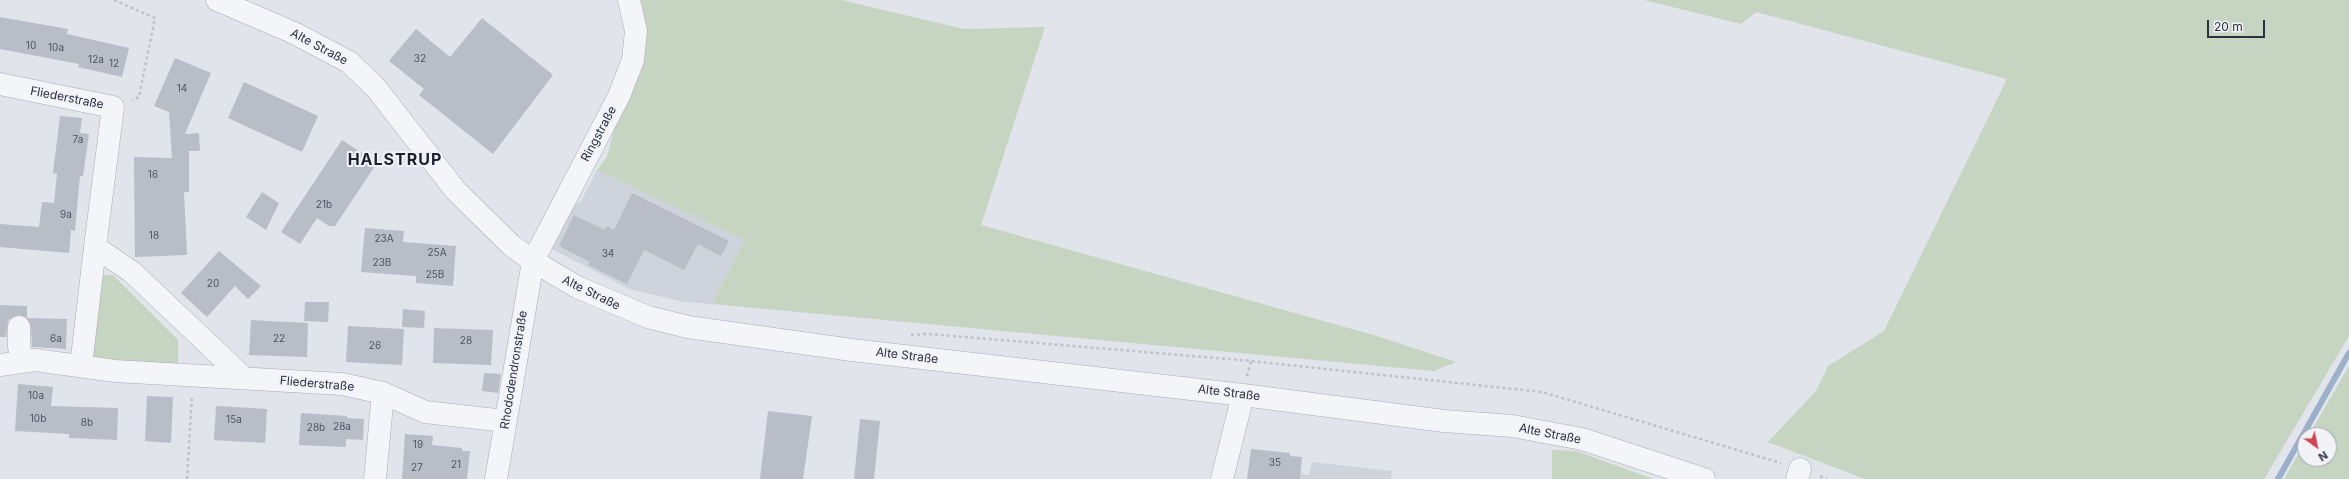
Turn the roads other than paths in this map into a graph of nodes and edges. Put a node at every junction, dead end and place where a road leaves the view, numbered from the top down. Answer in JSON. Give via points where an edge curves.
{"nodes":[{"id":1,"x":217,"y":0,"type":"edge"},
{"id":2,"x":629,"y":0,"type":"edge"},
{"id":3,"x":0,"y":84,"type":"edge"},
{"id":4,"x":95,"y":247,"type":"junction"},
{"id":5,"x":533,"y":261,"type":"junction"},
{"id":6,"x":19,"y":327,"type":"dead end"},
{"id":7,"x":23,"y":361,"type":"junction"},
{"id":8,"x":0,"y":365,"type":"edge"},
{"id":9,"x":81,"y":366,"type":"junction"},
{"id":10,"x":244,"y":378,"type":"junction"},
{"id":11,"x":383,"y":393,"type":"junction"},
{"id":12,"x":1243,"y":395,"type":"junction"},
{"id":13,"x":505,"y":421,"type":"junction"},
{"id":14,"x":374,"y":479,"type":"edge"},
{"id":15,"x":496,"y":479,"type":"edge"},
{"id":16,"x":1222,"y":479,"type":"edge"},
{"id":17,"x":1704,"y":479,"type":"edge"}],
"edges":[{"from":1,"to":5,"type":"street","name":"Alte Straße","via":[[294,33],[349,62],[376,88],[473,209],[512,246]]},
{"from":2,"to":5,"type":"street","name":"Ringstraße","via":[[636,31],[633,60],[620,96]]},
{"from":3,"to":4,"type":"street","name":"Fliederstraße","via":[[113,107]]},
{"from":4,"to":9,"type":"street","name":"Fliederstraße"},
{"from":4,"to":10,"type":"street","via":[[132,272]]},
{"from":5,"to":12,"type":"street","name":"Alte Straße","via":[[604,300],[648,317],[688,327],[852,350]]},
{"from":5,"to":13,"type":"street","name":"Rhododendronstraße"},
{"from":6,"to":7,"type":"street","via":[[19,347]]},
{"from":7,"to":8,"type":"street","name":"Fliederstraße"},
{"from":7,"to":9,"type":"street","name":"Fliederstraße","via":[[35,360]]},
{"from":9,"to":10,"type":"street","name":"Fliederstraße","via":[[115,371]]},
{"from":10,"to":11,"type":"street","name":"Fliederstraße","via":[[342,384]]},
{"from":11,"to":13,"type":"street","name":"Fliederstraße","via":[[425,412]]},
{"from":11,"to":14,"type":"street"},
{"from":12,"to":16,"type":"street"},
{"from":12,"to":17,"type":"street","name":"Alte Straße","via":[[1444,421],[1512,426],[1582,439]]},
{"from":13,"to":15,"type":"street","name":"Rhododendronstraße"}]}
